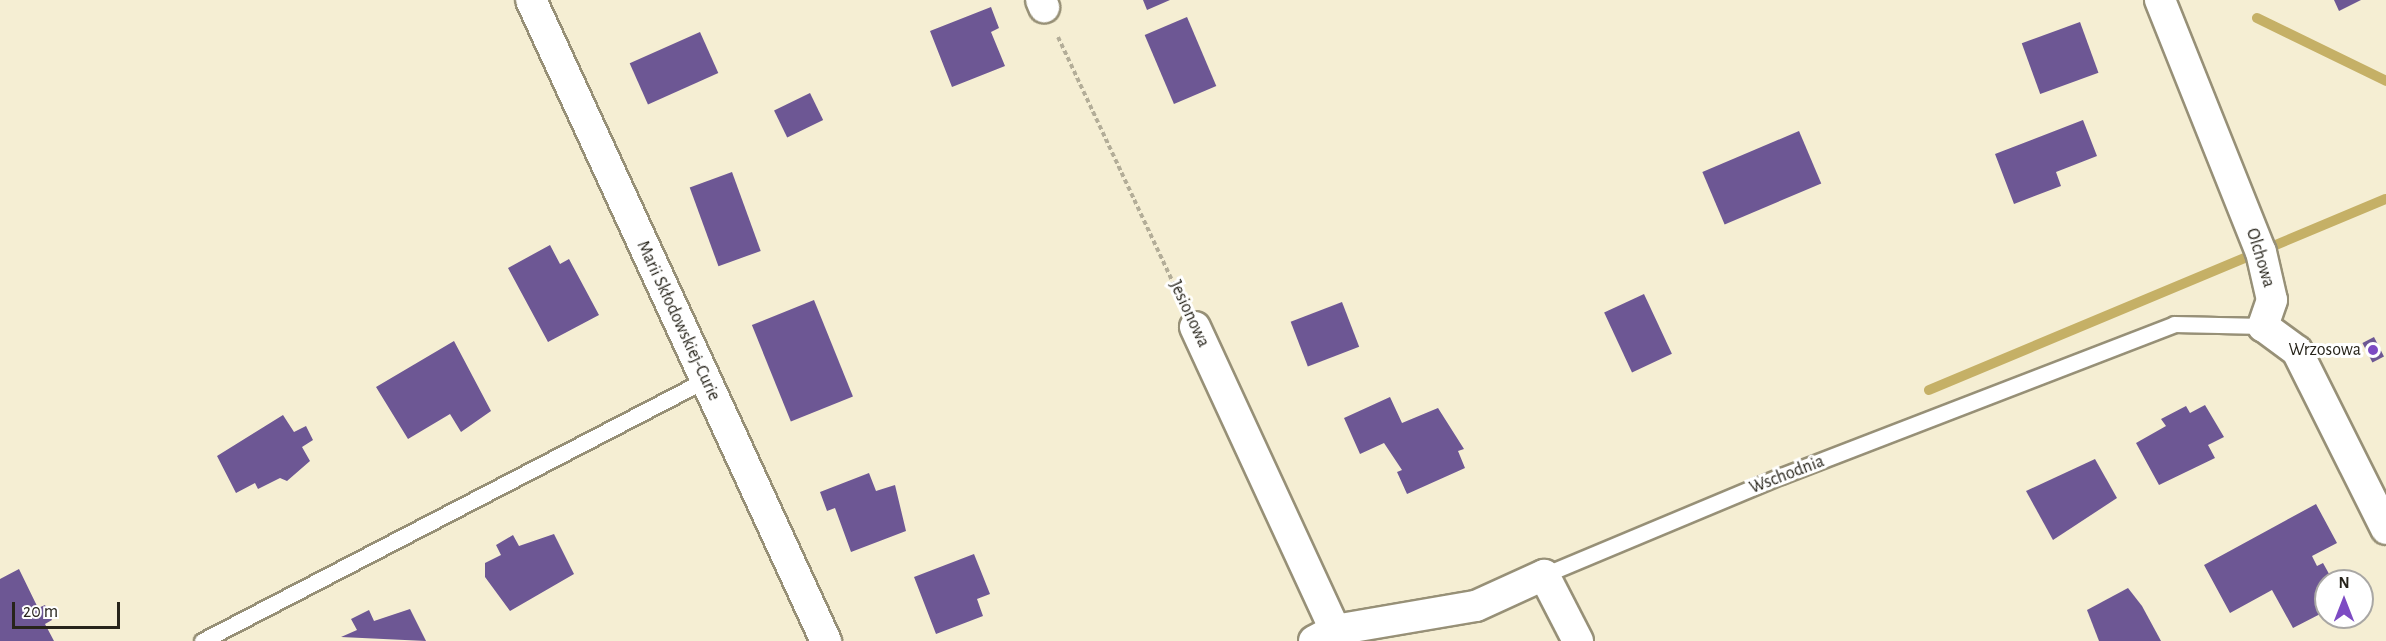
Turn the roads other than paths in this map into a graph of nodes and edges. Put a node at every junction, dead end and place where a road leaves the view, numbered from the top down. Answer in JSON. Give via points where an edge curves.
{"nodes":[{"id":1,"x":531,"y":0,"type":"edge"},
{"id":2,"x":2160,"y":0,"type":"edge"},
{"id":3,"x":2263,"y":326,"type":"junction"},
{"id":4,"x":1195,"y":327,"type":"road end"},
{"id":5,"x":705,"y":380,"type":"junction"},
{"id":6,"x":2386,"y":529,"type":"edge"},
{"id":7,"x":1544,"y":575,"type":"junction"},
{"id":8,"x":1324,"y":635,"type":"edge"},
{"id":9,"x":202,"y":641,"type":"edge"},
{"id":10,"x":826,"y":641,"type":"edge"},
{"id":11,"x":1578,"y":641,"type":"edge"}],
"edges":[{"from":1,"to":5,"type":"street","name":"Marii Skłodowskiej-Curie"},
{"from":2,"to":3,"type":"street","name":"Olchowa","via":[[2261,252],[2272,300]]},
{"from":3,"to":6,"type":"street","via":[[2297,351]]},
{"from":3,"to":7,"type":"lane","name":"Wschodnia","via":[[2174,324],[1781,476]]},
{"from":4,"to":8,"type":"street","name":"Jesionowa"},
{"from":5,"to":9,"type":"lane"},
{"from":5,"to":10,"type":"street","name":"Marii Skłodowskiej-Curie"},
{"from":7,"to":8,"type":"street","name":"Wschodnia","via":[[1476,606]]},
{"from":7,"to":11,"type":"street"}]}
